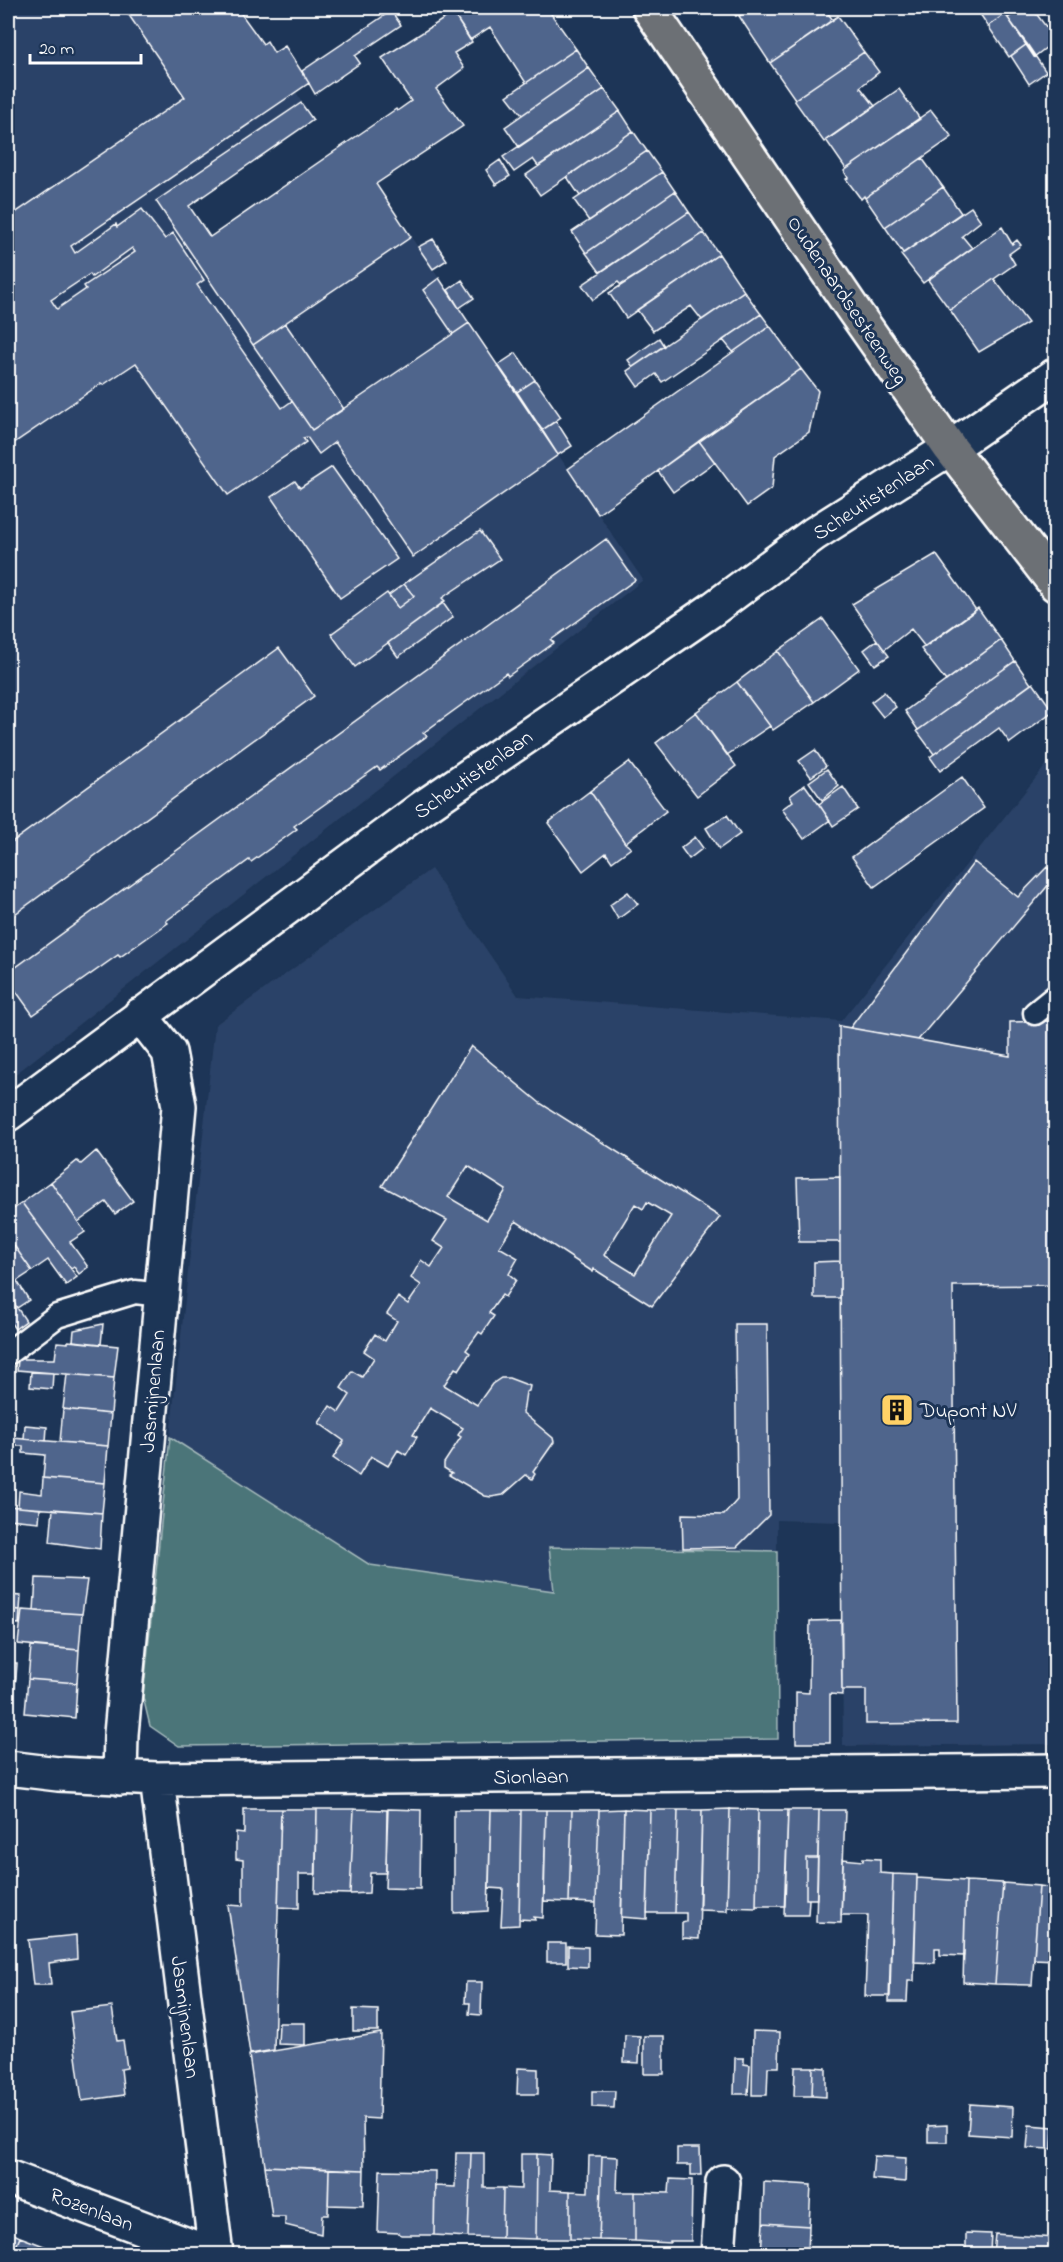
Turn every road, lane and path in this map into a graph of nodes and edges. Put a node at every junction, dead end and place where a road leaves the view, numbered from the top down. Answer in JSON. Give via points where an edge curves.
{"nodes":[{"id":1,"x":649,"y":8,"type":"edge"},
{"id":2,"x":1056,"y":375,"type":"edge"},
{"id":3,"x":950,"y":448,"type":"junction"},
{"id":4,"x":1056,"y":585,"type":"edge"},
{"id":5,"x":1056,"y":996,"type":"edge"},
{"id":6,"x":1035,"y":1013,"type":"dead end"},
{"id":7,"x":140,"y":1015,"type":"junction"},
{"id":8,"x":8,"y":1114,"type":"edge"},
{"id":9,"x":161,"y":1295,"type":"junction"},
{"id":10,"x":8,"y":1353,"type":"edge"},
{"id":11,"x":8,"y":1768,"type":"edge"},
{"id":12,"x":1056,"y":1771,"type":"edge"},
{"id":13,"x":120,"y":1778,"type":"junction"},
{"id":14,"x":157,"y":1779,"type":"junction"},
{"id":15,"x":8,"y":2177,"type":"edge"},
{"id":16,"x":723,"y":2182,"type":"dead end"},
{"id":17,"x":211,"y":2254,"type":"edge"},
{"id":18,"x":216,"y":2254,"type":"edge"},
{"id":19,"x":718,"y":2254,"type":"edge"}],
"edges":[{"from":1,"to":3,"type":"main road","name":"Oudenaardsesteenweg"},
{"from":2,"to":3,"type":"street","name":"Scheutistenlaan"},
{"from":3,"to":4,"type":"main road","name":"Oudenaardsesteenweg"},
{"from":3,"to":7,"type":"street","name":"Scheutistenlaan","via":[[814,534],[710,611],[423,808]]},
{"from":5,"to":6,"type":"lane"},
{"from":7,"to":8,"type":"street","name":"Scheutistenlaan"},
{"from":7,"to":9,"type":"street","name":"Jasmijnenlaan","via":[[169,1052],[179,1106]]},
{"from":9,"to":10,"type":"lane","via":[[135,1292],[57,1316]]},
{"from":9,"to":13,"type":"street","name":"Jasmijnenlaan"},
{"from":11,"to":13,"type":"street","name":"Sionlaan"},
{"from":12,"to":14,"type":"street","name":"Sionlaan"},
{"from":13,"to":14,"type":"street","name":"Sionlaan"},
{"from":14,"to":18,"type":"street","name":"Jasmijnenlaan"},
{"from":15,"to":17,"type":"street","name":"Rozenlaan"},
{"from":16,"to":19,"type":"street"}]}
